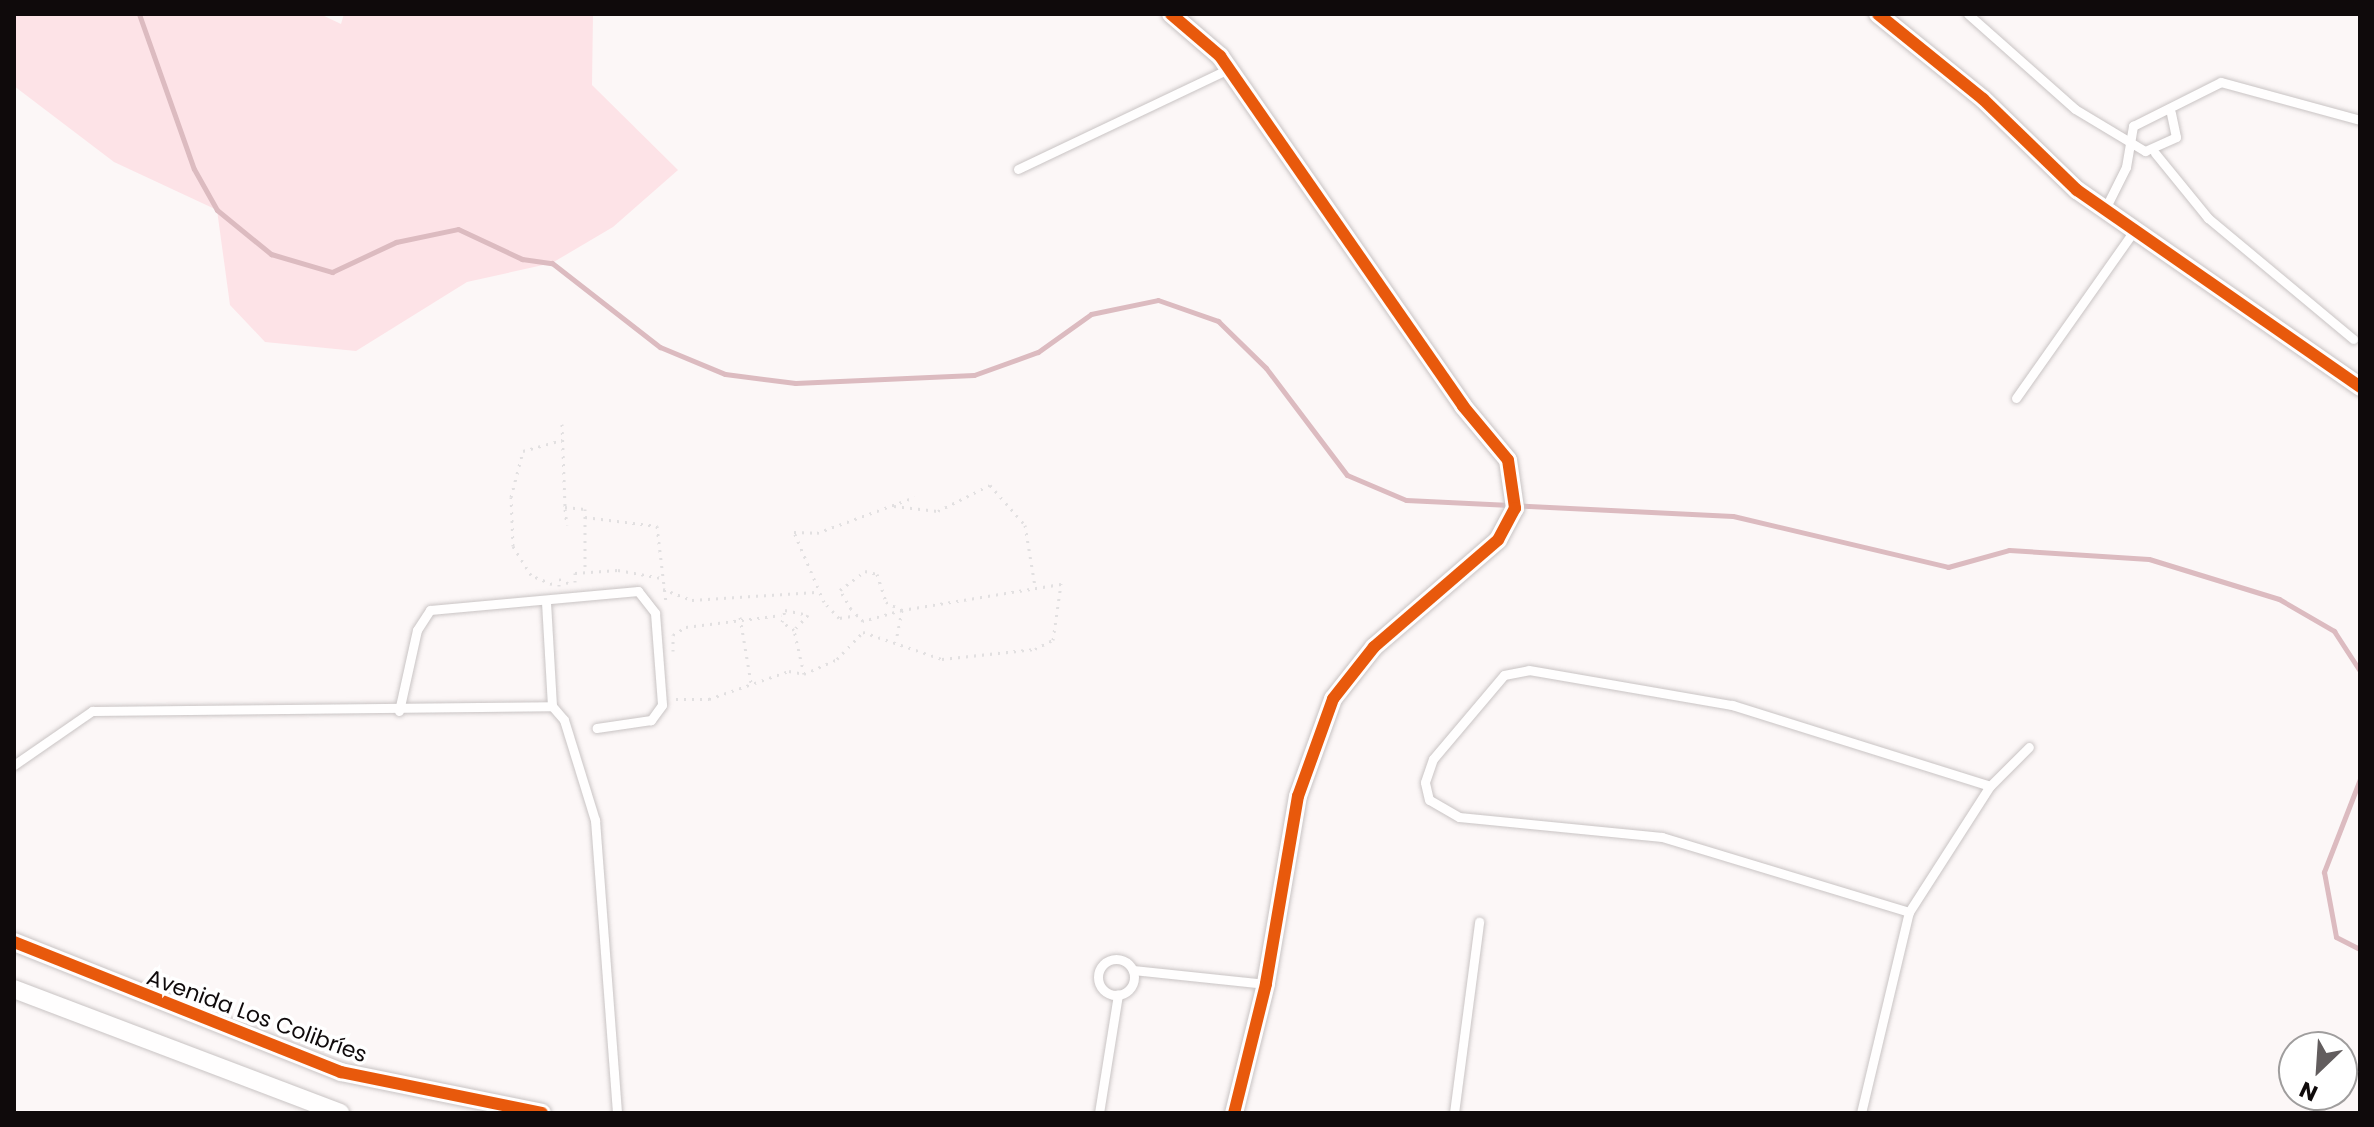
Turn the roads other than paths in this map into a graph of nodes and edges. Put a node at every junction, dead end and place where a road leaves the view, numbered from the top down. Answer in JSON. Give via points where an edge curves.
{"nodes":[{"id":1,"x":1171,"y":14,"type":"edge"},
{"id":2,"x":1878,"y":14,"type":"edge"},
{"id":3,"x":1968,"y":14,"type":"edge"},
{"id":4,"x":1229,"y":69,"type":"junction"},
{"id":5,"x":2171,"y":113,"type":"junction"},
{"id":6,"x":2360,"y":120,"type":"edge"},
{"id":7,"x":2134,"y":141,"type":"junction"},
{"id":8,"x":2155,"y":153,"type":"junction"},
{"id":9,"x":1018,"y":169,"type":"dead end"},
{"id":10,"x":2105,"y":209,"type":"junction"},
{"id":11,"x":2135,"y":229,"type":"junction"},
{"id":12,"x":2353,"y":339,"type":"dead end"},
{"id":13,"x":2360,"y":387,"type":"edge"},
{"id":14,"x":2016,"y":398,"type":"dead end"},
{"id":15,"x":546,"y":602,"type":"junction"},
{"id":16,"x":552,"y":706,"type":"junction"},
{"id":17,"x":399,"y":711,"type":"junction"},
{"id":18,"x":597,"y":728,"type":"dead end"},
{"id":19,"x":2029,"y":747,"type":"dead end"},
{"id":20,"x":14,"y":765,"type":"edge"},
{"id":21,"x":1990,"y":786,"type":"junction"},
{"id":22,"x":1909,"y":912,"type":"junction"},
{"id":23,"x":1479,"y":922,"type":"dead end"},
{"id":24,"x":14,"y":942,"type":"edge"},
{"id":25,"x":1133,"y":970,"type":"junction"},
{"id":26,"x":1266,"y":984,"type":"junction"},
{"id":27,"x":14,"y":989,"type":"edge"},
{"id":28,"x":1118,"y":995,"type":"junction"},
{"id":29,"x":340,"y":1113,"type":"edge"},
{"id":30,"x":542,"y":1113,"type":"edge"},
{"id":31,"x":617,"y":1113,"type":"edge"},
{"id":32,"x":1099,"y":1113,"type":"edge"},
{"id":33,"x":1234,"y":1113,"type":"edge"},
{"id":34,"x":1454,"y":1113,"type":"edge"},
{"id":35,"x":1861,"y":1113,"type":"edge"}],
"edges":[{"from":1,"to":4,"type":"street"},
{"from":2,"to":10,"type":"street"},
{"from":3,"to":7,"type":"lane","via":[[2075,109]]},
{"from":4,"to":9,"type":"lane"},
{"from":4,"to":26,"type":"street","via":[[1463,406],[1508,460],[1515,508],[1498,540],[1374,647],[1333,699],[1298,796]]},
{"from":5,"to":6,"type":"lane","via":[[2221,82]]},
{"from":5,"to":7,"type":"lane","via":[[2144,117],[2133,126]]},
{"from":5,"to":8,"type":"lane","via":[[2176,137]]},
{"from":7,"to":8,"type":"lane"},
{"from":7,"to":10,"type":"lane"},
{"from":8,"to":12,"type":"lane","via":[[2208,218]]},
{"from":10,"to":11,"type":"street"},
{"from":11,"to":13,"type":"street"},
{"from":11,"to":14,"type":"lane"},
{"from":15,"to":16,"type":"lane"},
{"from":15,"to":17,"type":"lane","via":[[430,610],[417,630]]},
{"from":15,"to":18,"type":"lane","via":[[621,589],[648,597],[655,613],[662,705],[651,720]]},
{"from":16,"to":17,"type":"lane"},
{"from":16,"to":31,"type":"lane","via":[[564,720],[595,820]]},
{"from":17,"to":20,"type":"lane","via":[[92,711]]},
{"from":19,"to":21,"type":"lane"},
{"from":21,"to":22,"type":"lane"},
{"from":21,"to":22,"type":"lane","via":[[1732,705],[1529,670],[1504,675],[1433,759],[1425,782],[1429,800],[1459,817],[1662,837]]},
{"from":22,"to":35,"type":"lane"},
{"from":23,"to":34,"type":"lane"},
{"from":24,"to":30,"type":"street","name":"Avenida Los Colibríes","via":[[341,1072]]},
{"from":25,"to":26,"type":"lane"},
{"from":25,"to":28,"type":"lane","via":[[1133,984]]},
{"from":25,"to":28,"type":"lane","via":[[1117,959],[1100,967],[1100,986]]},
{"from":26,"to":33,"type":"street"},
{"from":27,"to":29,"type":"street"},
{"from":28,"to":32,"type":"lane"}]}
